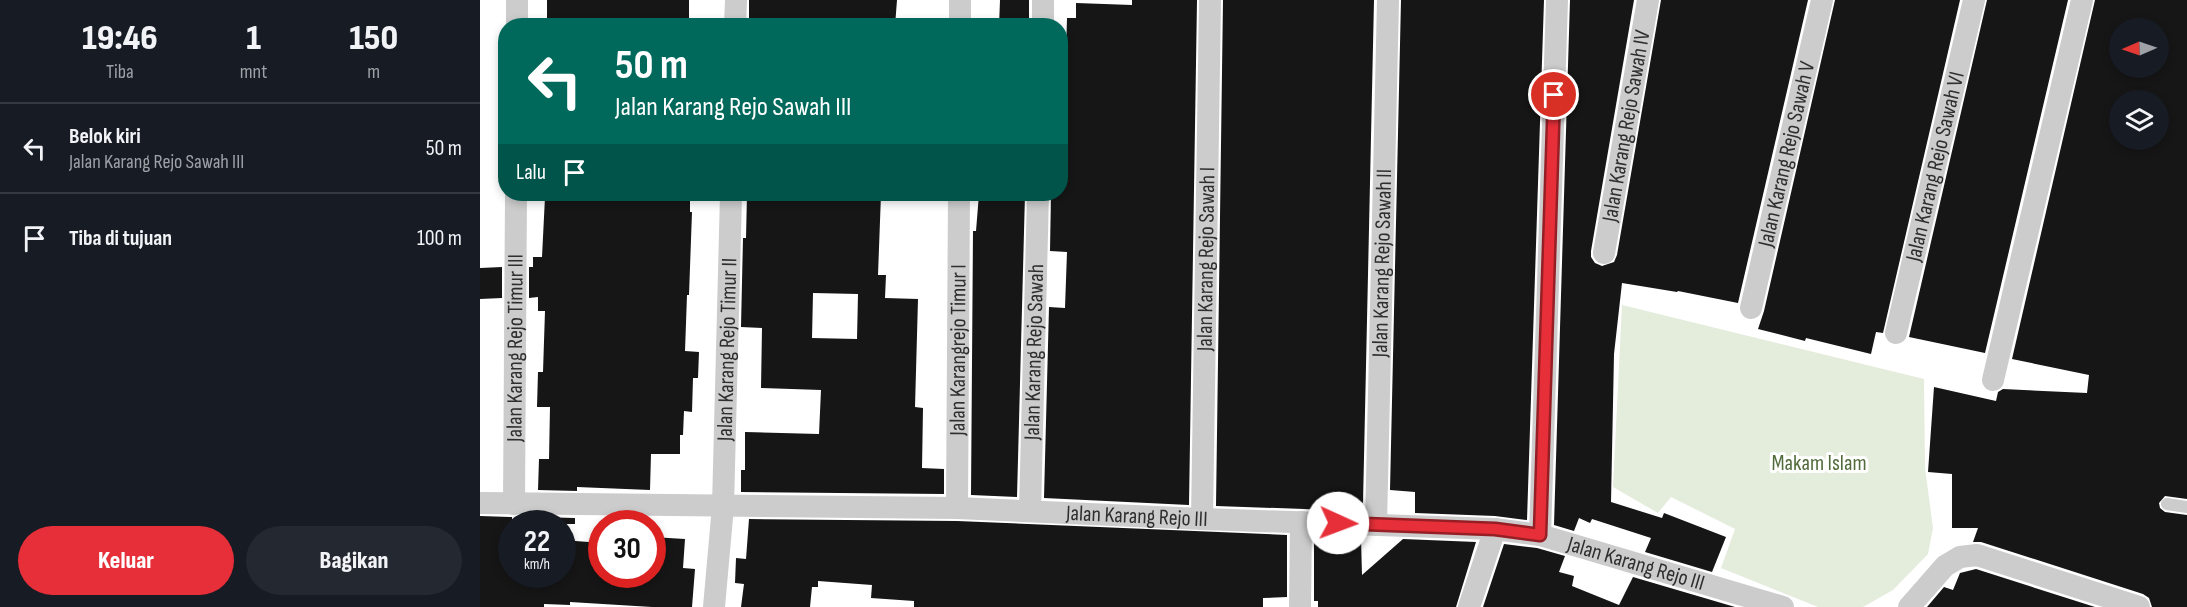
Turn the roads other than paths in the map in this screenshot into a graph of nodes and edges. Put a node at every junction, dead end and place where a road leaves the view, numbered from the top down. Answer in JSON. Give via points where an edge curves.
{"nodes":[{"id":1,"x":517,"y":0,"type":"edge"},
{"id":2,"x":736,"y":0,"type":"edge"},
{"id":3,"x":960,"y":0,"type":"edge"},
{"id":4,"x":1043,"y":0,"type":"edge"},
{"id":5,"x":1210,"y":0,"type":"edge"},
{"id":6,"x":1388,"y":0,"type":"edge"},
{"id":7,"x":1557,"y":0,"type":"edge"},
{"id":8,"x":1648,"y":0,"type":"edge"},
{"id":9,"x":1822,"y":0,"type":"edge"},
{"id":10,"x":1974,"y":0,"type":"edge"},
{"id":11,"x":2082,"y":0,"type":"edge"},
{"id":12,"x":517,"y":18,"type":"edge"},
{"id":13,"x":735,"y":18,"type":"edge"},
{"id":14,"x":960,"y":18,"type":"edge"},
{"id":15,"x":1043,"y":18,"type":"edge"},
{"id":16,"x":516,"y":201,"type":"edge"},
{"id":17,"x":731,"y":201,"type":"edge"},
{"id":18,"x":958,"y":201,"type":"edge"},
{"id":19,"x":1038,"y":201,"type":"edge"},
{"id":20,"x":1604,"y":253,"type":"dead end"},
{"id":21,"x":1751,"y":308,"type":"dead end"},
{"id":22,"x":1896,"y":333,"type":"dead end"},
{"id":23,"x":1993,"y":380,"type":"dead end"},
{"id":24,"x":480,"y":503,"type":"edge"},
{"id":25,"x":514,"y":504,"type":"junction"},
{"id":26,"x":2166,"y":504,"type":"dead end"},
{"id":27,"x":723,"y":506,"type":"junction"},
{"id":28,"x":2187,"y":507,"type":"edge"},
{"id":29,"x":957,"y":508,"type":"junction"},
{"id":30,"x":1030,"y":511,"type":"junction"},
{"id":31,"x":1202,"y":519,"type":"junction"},
{"id":32,"x":1301,"y":522,"type":"junction"},
{"id":33,"x":1376,"y":525,"type":"junction"},
{"id":34,"x":1495,"y":529,"type":"junction"},
{"id":35,"x":1540,"y":535,"type":"junction"},
{"id":36,"x":1717,"y":598,"type":"edge"},
{"id":37,"x":714,"y":607,"type":"edge"},
{"id":38,"x":1300,"y":607,"type":"edge"},
{"id":39,"x":1469,"y":607,"type":"edge"},
{"id":40,"x":1783,"y":607,"type":"edge"},
{"id":41,"x":1909,"y":607,"type":"edge"},
{"id":42,"x":2139,"y":607,"type":"edge"}],
"edges":[{"from":1,"to":12,"type":"street"},
{"from":2,"to":13,"type":"street"},
{"from":3,"to":14,"type":"street"},
{"from":4,"to":15,"type":"street"},
{"from":5,"to":31,"type":"street","name":"Jalan Karang Rejo Sawah I"},
{"from":6,"to":33,"type":"street","name":"Jalan Karang Rejo Sawah II"},
{"from":7,"to":35,"type":"street"},
{"from":8,"to":20,"type":"street","name":"Jalan Karang Rejo Sawah IV"},
{"from":9,"to":21,"type":"street","name":"Jalan Karang Rejo Sawah V"},
{"from":10,"to":22,"type":"street","name":"Jalan Karang Rejo Sawah VI"},
{"from":11,"to":23,"type":"street"},
{"from":16,"to":25,"type":"street","name":"Jalan Karang Rejo Timur III"},
{"from":17,"to":27,"type":"street","name":"Jalan Karang Rejo Timur II"},
{"from":18,"to":29,"type":"street","name":"Jalan Karangrejo Timur I"},
{"from":19,"to":30,"type":"street","name":"Jalan Karang Rejo Sawah"},
{"from":24,"to":25,"type":"street","name":"Jalan Karang Rejo III"},
{"from":25,"to":27,"type":"street","name":"Jalan Karang Rejo III"},
{"from":26,"to":28,"type":"lane"},
{"from":27,"to":29,"type":"street","name":"Jalan Karang Rejo III"},
{"from":27,"to":37,"type":"street","name":"Jalan Karang Rejo Timur II"},
{"from":29,"to":30,"type":"street","name":"Jalan Karang Rejo III"},
{"from":30,"to":31,"type":"street","name":"Jalan Karang Rejo III"},
{"from":31,"to":32,"type":"street","name":"Jalan Karang Rejo III"},
{"from":32,"to":33,"type":"street","name":"Jalan Karang Rejo III"},
{"from":32,"to":38,"type":"street"},
{"from":33,"to":34,"type":"street","name":"Jalan Karang Rejo III"},
{"from":34,"to":35,"type":"street","name":"Jalan Karang Rejo III"},
{"from":34,"to":39,"type":"street"},
{"from":35,"to":36,"type":"street","name":"Jalan Karang Rejo III"},
{"from":36,"to":40,"type":"street","name":"Jalan Karang Rejo III"},
{"from":41,"to":42,"type":"street","via":[[1945,566],[1960,557],[1977,555]]}]}
